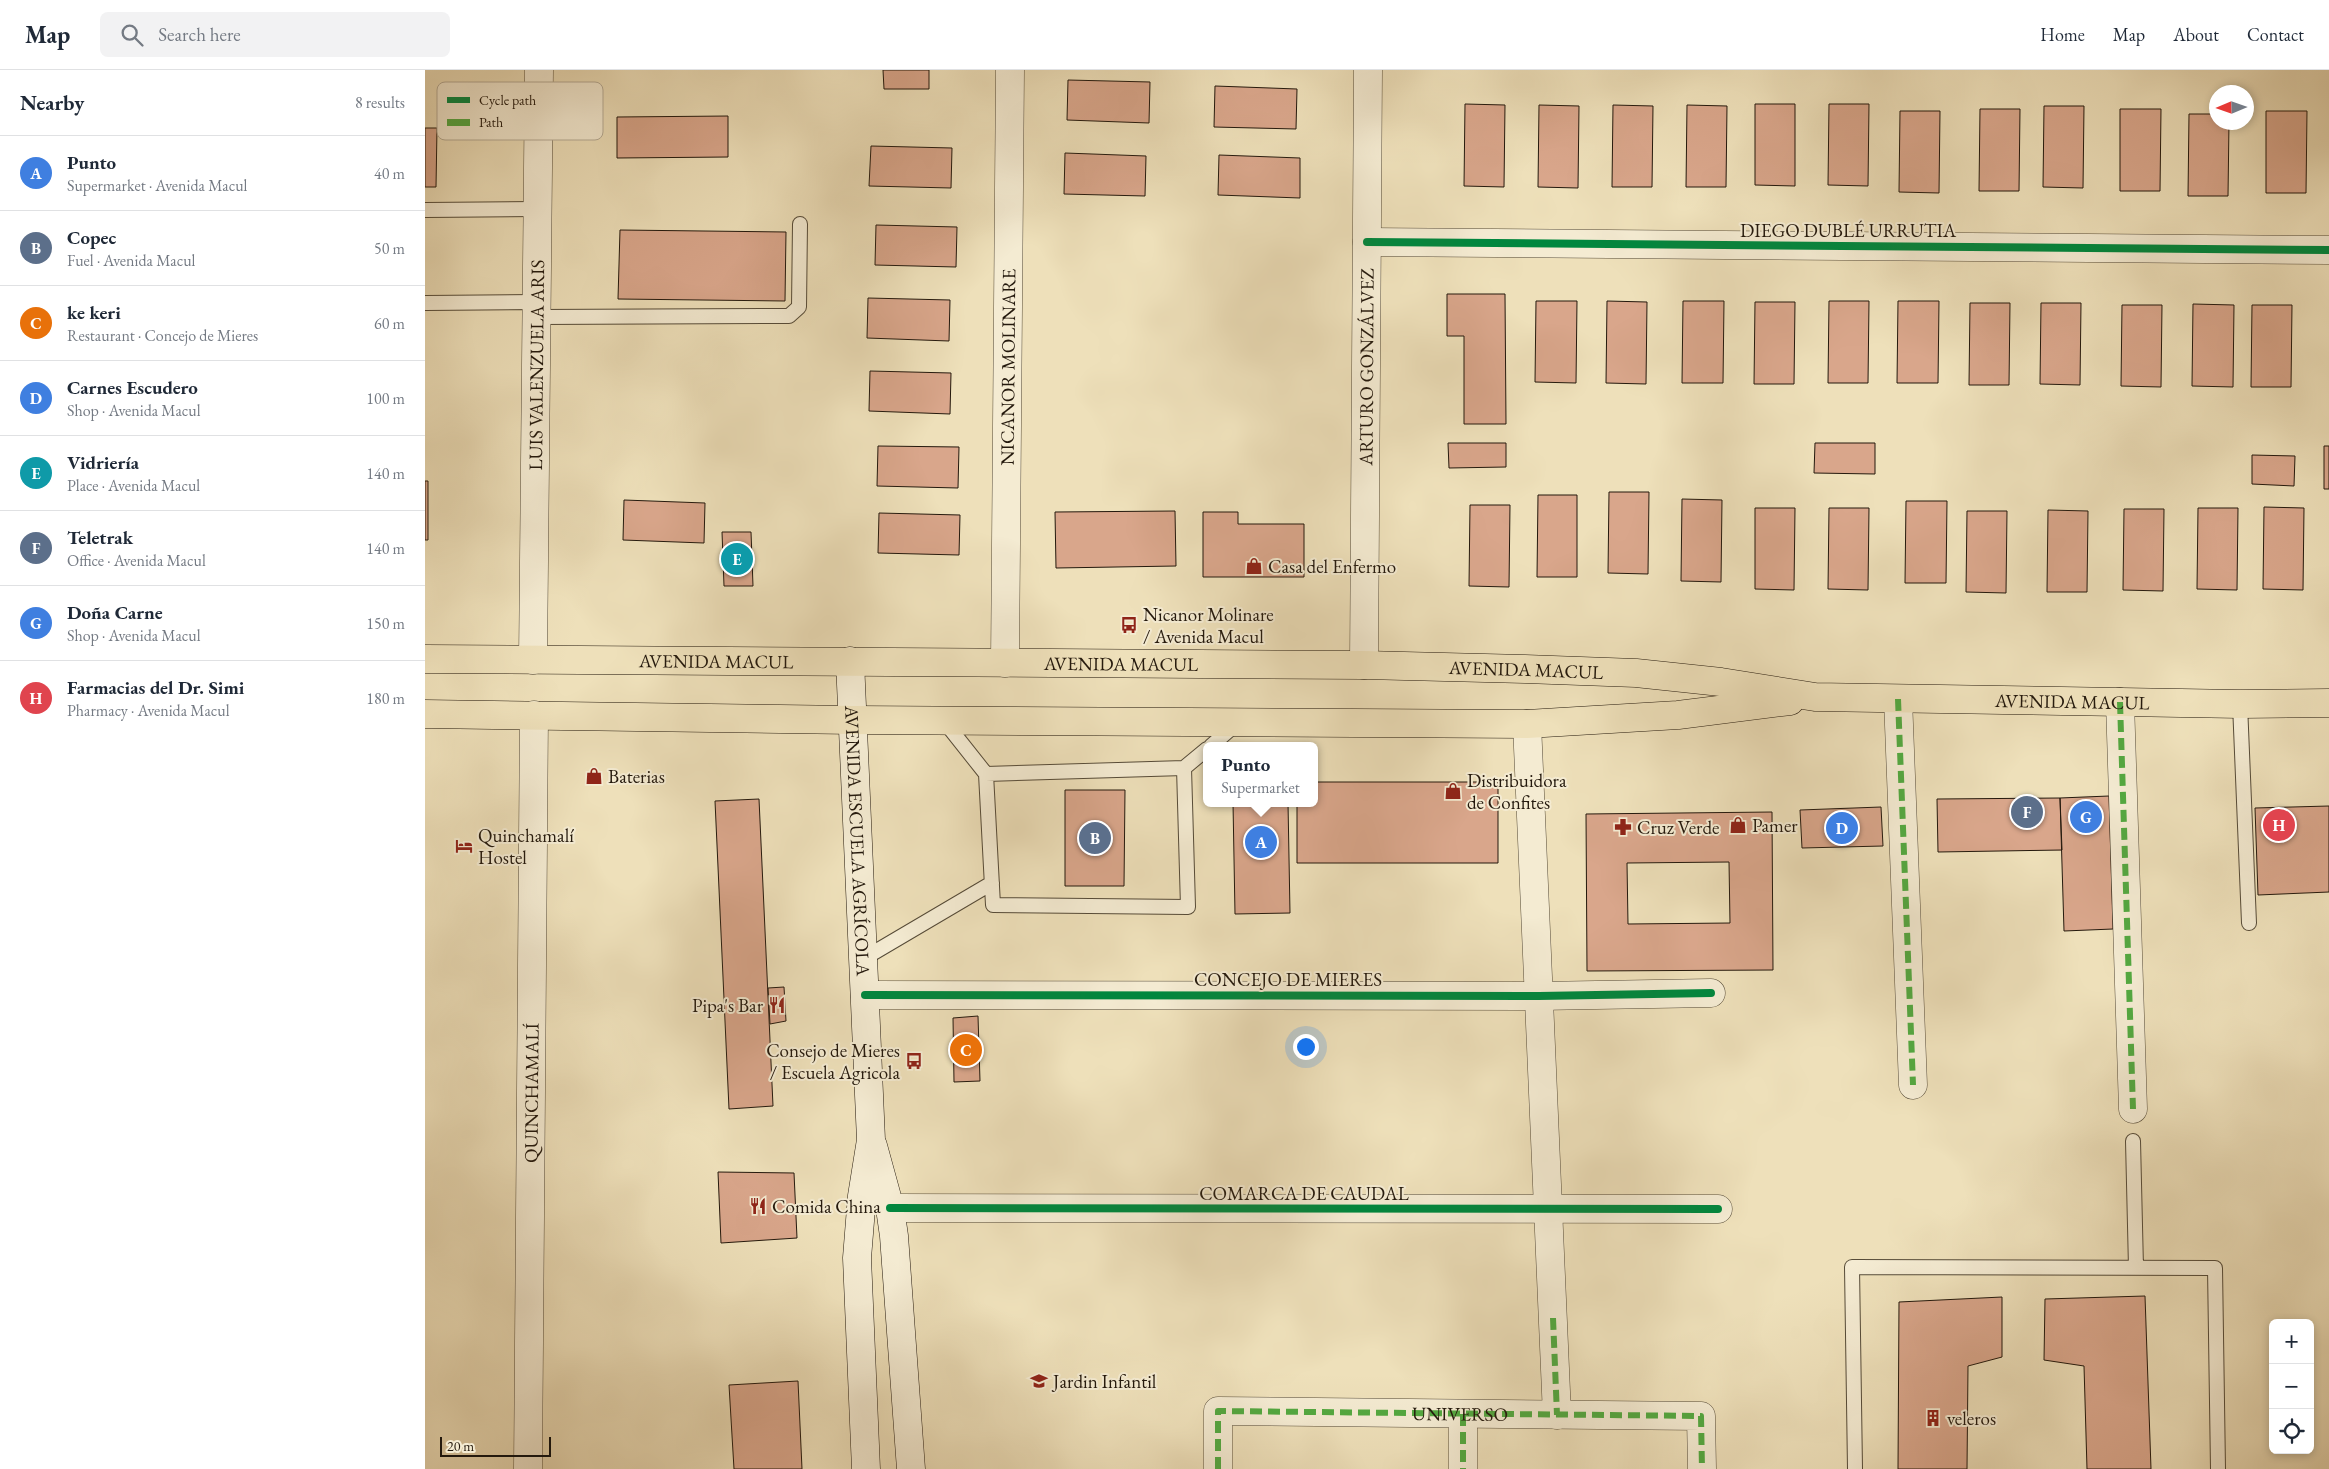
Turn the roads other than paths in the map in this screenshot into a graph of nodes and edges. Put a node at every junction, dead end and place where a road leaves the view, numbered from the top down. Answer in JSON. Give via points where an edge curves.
{"nodes":[{"id":1,"x":1010,"y":70,"type":"edge"},
{"id":2,"x":1368,"y":70,"type":"edge"},
{"id":3,"x":538,"y":140,"type":"edge"},
{"id":4,"x":537,"y":209,"type":"junction"},
{"id":5,"x":425,"y":210,"type":"edge"},
{"id":6,"x":800,"y":224,"type":"dead end"},
{"id":7,"x":1367,"y":242,"type":"junction"},
{"id":8,"x":2329,"y":250,"type":"edge"},
{"id":9,"x":425,"y":303,"type":"edge"},
{"id":10,"x":537,"y":310,"type":"junction"},
{"id":11,"x":425,"y":660,"type":"edge"},
{"id":12,"x":533,"y":660,"type":"junction"},
{"id":13,"x":850,"y":661,"type":"junction"},
{"id":14,"x":1005,"y":663,"type":"junction"},
{"id":15,"x":1364,"y":665,"type":"junction"},
{"id":16,"x":1815,"y":698,"type":"junction"},
{"id":17,"x":1898,"y":699,"type":"junction"},
{"id":18,"x":2120,"y":702,"type":"junction"},
{"id":19,"x":2329,"y":703,"type":"edge"},
{"id":20,"x":2239,"y":704,"type":"junction"},
{"id":21,"x":425,"y":714,"type":"edge"},
{"id":22,"x":533,"y":716,"type":"junction"},
{"id":23,"x":853,"y":720,"type":"junction"},
{"id":24,"x":944,"y":720,"type":"junction"},
{"id":25,"x":1238,"y":722,"type":"junction"},
{"id":26,"x":1527,"y":724,"type":"junction"},
{"id":27,"x":1216,"y":742,"type":"edge"},
{"id":28,"x":1203,"y":752,"type":"edge"},
{"id":29,"x":1184,"y":768,"type":"junction"},
{"id":30,"x":986,"y":774,"type":"junction"},
{"id":31,"x":992,"y":883,"type":"junction"},
{"id":32,"x":2249,"y":923,"type":"dead end"},
{"id":33,"x":863,"y":959,"type":"junction"},
{"id":34,"x":1711,"y":993,"type":"dead end"},
{"id":35,"x":865,"y":995,"type":"junction"},
{"id":36,"x":1539,"y":996,"type":"junction"},
{"id":37,"x":1913,"y":1085,"type":"dead end"},
{"id":38,"x":2133,"y":1109,"type":"dead end"},
{"id":39,"x":871,"y":1140,"type":"junction"},
{"id":40,"x":2133,"y":1141,"type":"dead end"},
{"id":41,"x":890,"y":1208,"type":"junction"},
{"id":42,"x":1718,"y":1209,"type":"dead end"},
{"id":43,"x":1548,"y":1210,"type":"junction"},
{"id":44,"x":2136,"y":1268,"type":"junction"},
{"id":45,"x":1463,"y":1414,"type":"junction"},
{"id":46,"x":1557,"y":1415,"type":"junction"},
{"id":47,"x":528,"y":1469,"type":"edge"},
{"id":48,"x":866,"y":1469,"type":"edge"},
{"id":49,"x":911,"y":1469,"type":"edge"},
{"id":50,"x":1218,"y":1469,"type":"edge"},
{"id":51,"x":1463,"y":1469,"type":"edge"},
{"id":52,"x":1702,"y":1469,"type":"edge"},
{"id":53,"x":1855,"y":1469,"type":"edge"},
{"id":54,"x":2219,"y":1469,"type":"edge"}],
"edges":[{"from":1,"to":14,"type":"street","name":"NICANOR MOLINARE"},
{"from":2,"to":7,"type":"street","name":"ARTURO GONZÁLVEZ"},
{"from":3,"to":4,"type":"street","name":"LUIS VALENZUELA ARIS"},
{"from":4,"to":5,"type":"lane"},
{"from":4,"to":10,"type":"street","name":"LUIS VALENZUELA ARIS"},
{"from":6,"to":10,"type":"lane","via":[[799,307],[789,316]]},
{"from":7,"to":8,"type":"street","name":"DIEGO DUBLÉ URRUTIA"},
{"from":7,"to":15,"type":"street","name":"ARTURO GONZÁLVEZ"},
{"from":9,"to":10,"type":"lane"},
{"from":10,"to":12,"type":"street","name":"LUIS VALENZUELA ARIS"},
{"from":11,"to":12,"type":"main road","name":"AVENIDA MACUL"},
{"from":12,"to":13,"type":"main road","name":"AVENIDA MACUL"},
{"from":13,"to":14,"type":"main road","name":"AVENIDA MACUL"},
{"from":13,"to":23,"type":"street","name":"AVENIDA ESCUELA AGRÍCOLA"},
{"from":14,"to":15,"type":"main road","name":"AVENIDA MACUL"},
{"from":15,"to":16,"type":"main road","name":"AVENIDA MACUL","via":[[1637,673],[1721,682]]},
{"from":16,"to":17,"type":"main road","name":"AVENIDA MACUL"},
{"from":16,"to":26,"type":"main road","name":"AVENIDA MACUL","via":[[1679,715]]},
{"from":17,"to":18,"type":"main road","name":"AVENIDA MACUL"},
{"from":17,"to":37,"type":"street"},
{"from":18,"to":20,"type":"main road","name":"AVENIDA MACUL"},
{"from":18,"to":38,"type":"street"},
{"from":19,"to":20,"type":"main road","name":"AVENIDA MACUL"},
{"from":20,"to":32,"type":"lane"},
{"from":21,"to":22,"type":"main road","name":"AVENIDA MACUL"},
{"from":22,"to":23,"type":"main road","name":"AVENIDA MACUL"},
{"from":22,"to":47,"type":"street","name":"QUINCHAMALÍ"},
{"from":23,"to":24,"type":"main road","name":"AVENIDA MACUL"},
{"from":23,"to":33,"type":"street","name":"AVENIDA ESCUELA AGRÍCOLA"},
{"from":24,"to":25,"type":"main road","name":"AVENIDA MACUL"},
{"from":24,"to":30,"type":"lane"},
{"from":25,"to":26,"type":"main road","name":"AVENIDA MACUL"},
{"from":25,"to":27,"type":"lane"},
{"from":26,"to":36,"type":"street"},
{"from":28,"to":29,"type":"lane"},
{"from":29,"to":30,"type":"lane"},
{"from":29,"to":31,"type":"lane","via":[[1188,907],[993,905]]},
{"from":30,"to":31,"type":"lane"},
{"from":31,"to":33,"type":"lane"},
{"from":33,"to":35,"type":"street","name":"AVENIDA ESCUELA AGRÍCOLA"},
{"from":34,"to":36,"type":"street","name":"CONCEJO DE MIERES"},
{"from":35,"to":36,"type":"street","name":"CONCEJO DE MIERES"},
{"from":35,"to":39,"type":"street","name":"AVENIDA ESCUELA AGRÍCOLA"},
{"from":36,"to":43,"type":"street"},
{"from":39,"to":41,"type":"street","name":"AVENIDA ESCUELA AGRÍCOLA"},
{"from":39,"to":48,"type":"street","name":"AVENIDA ESCUELA AGRÍCOLA","via":[[857,1258]]},
{"from":40,"to":44,"type":"lane"},
{"from":41,"to":43,"type":"street","name":"COMARCA DE CAUDAL"},
{"from":41,"to":49,"type":"street","name":"AVENIDA ESCUELA AGRÍCOLA"},
{"from":42,"to":43,"type":"street","name":"COMARCA DE CAUDAL"},
{"from":43,"to":46,"type":"street"},
{"from":44,"to":53,"type":"lane","via":[[1852,1268]]},
{"from":44,"to":54,"type":"lane","via":[[2215,1268]]},
{"from":45,"to":46,"type":"street","name":"UNIVERSO"},
{"from":45,"to":50,"type":"street","name":"UNIVERSO","via":[[1218,1411]]},
{"from":45,"to":51,"type":"street"},
{"from":46,"to":52,"type":"street","name":"UNIVERSO","via":[[1701,1416]]}]}
